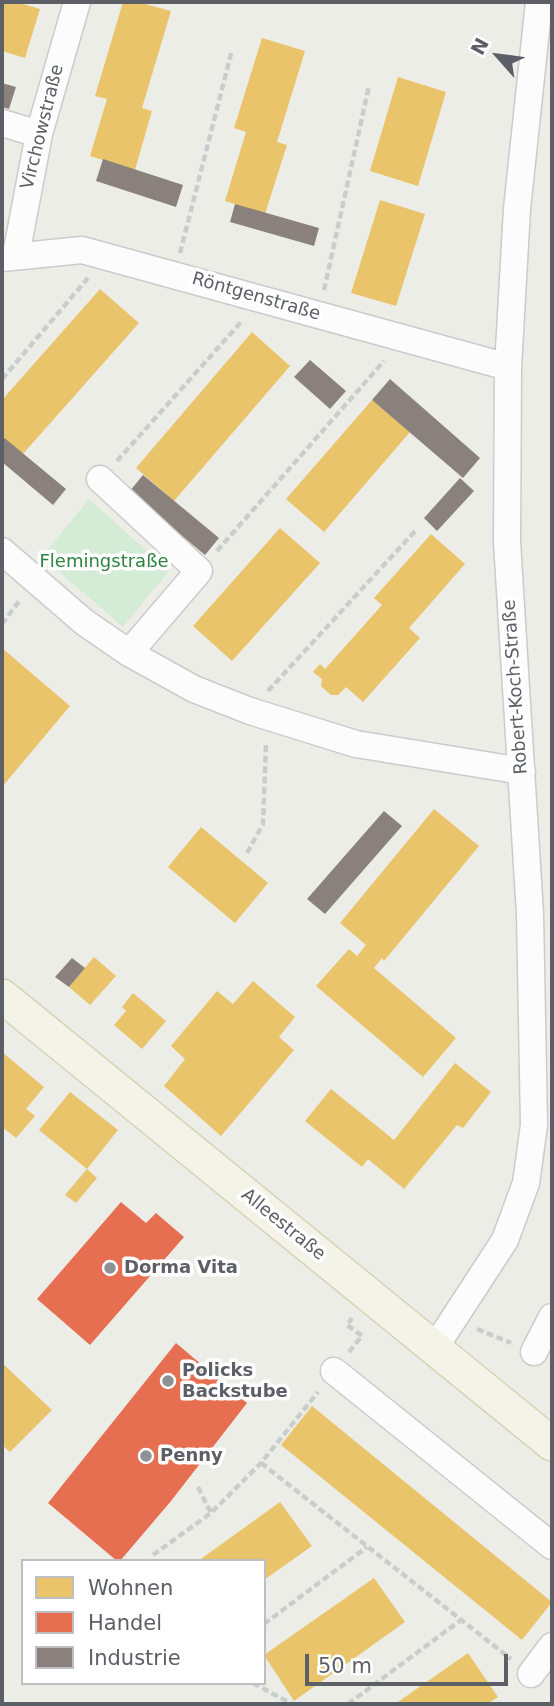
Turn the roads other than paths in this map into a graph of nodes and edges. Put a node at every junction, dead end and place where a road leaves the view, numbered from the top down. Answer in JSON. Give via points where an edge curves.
{"nodes":[{"id":1,"x":77,"y":2,"type":"edge"},
{"id":2,"x":538,"y":2,"type":"edge"},
{"id":3,"x":541,"y":99,"type":"edge"},
{"id":4,"x":2,"y":123,"type":"edge"},
{"id":5,"x":39,"y":134,"type":"junction"},
{"id":6,"x":9,"y":256,"type":"edge"},
{"id":7,"x":508,"y":367,"type":"junction"},
{"id":8,"x":100,"y":480,"type":"road end"},
{"id":9,"x":2,"y":551,"type":"edge"},
{"id":10,"x":129,"y":653,"type":"junction"},
{"id":11,"x":522,"y":771,"type":"junction"},
{"id":12,"x":541,"y":918,"type":"edge"},
{"id":13,"x":6,"y":1007,"type":"edge"},
{"id":14,"x":552,"y":1317,"type":"edge"},
{"id":15,"x":434,"y":1349,"type":"junction"},
{"id":16,"x":534,"y":1352,"type":"road end"},
{"id":17,"x":334,"y":1371,"type":"road end"},
{"id":18,"x":552,"y":1444,"type":"edge"},
{"id":19,"x":552,"y":1546,"type":"edge"},
{"id":20,"x":552,"y":1646,"type":"edge"},
{"id":21,"x":531,"y":1674,"type":"road end"}],
"edges":[{"from":1,"to":5,"type":"street","name":"Virchowstraße"},
{"from":2,"to":3,"type":"street","name":"Robert-Koch-Straße"},
{"from":3,"to":7,"type":"street","name":"Robert-Koch-Straße","via":[[517,209]]},
{"from":4,"to":5,"type":"street"},
{"from":5,"to":6,"type":"street","name":"Virchowstraße"},
{"from":6,"to":7,"type":"street","name":"Röntgenstraße","via":[[82,250]]},
{"from":7,"to":11,"type":"street","name":"Robert-Koch-Straße","via":[[507,542]]},
{"from":8,"to":10,"type":"street","via":[[200,571]]},
{"from":9,"to":10,"type":"street","via":[[84,622]]},
{"from":10,"to":11,"type":"street","via":[[194,689],[356,744]]},
{"from":11,"to":12,"type":"street","name":"Robert-Koch-Straße"},
{"from":12,"to":15,"type":"street","name":"Robert-Koch-Straße","via":[[534,1125],[526,1183],[505,1240]]},
{"from":13,"to":15,"type":"main road","name":"Alleestraße"},
{"from":14,"to":16,"type":"street"},
{"from":15,"to":18,"type":"main road","name":"Alleestraße"},
{"from":17,"to":19,"type":"street"},
{"from":20,"to":21,"type":"street"}]}
